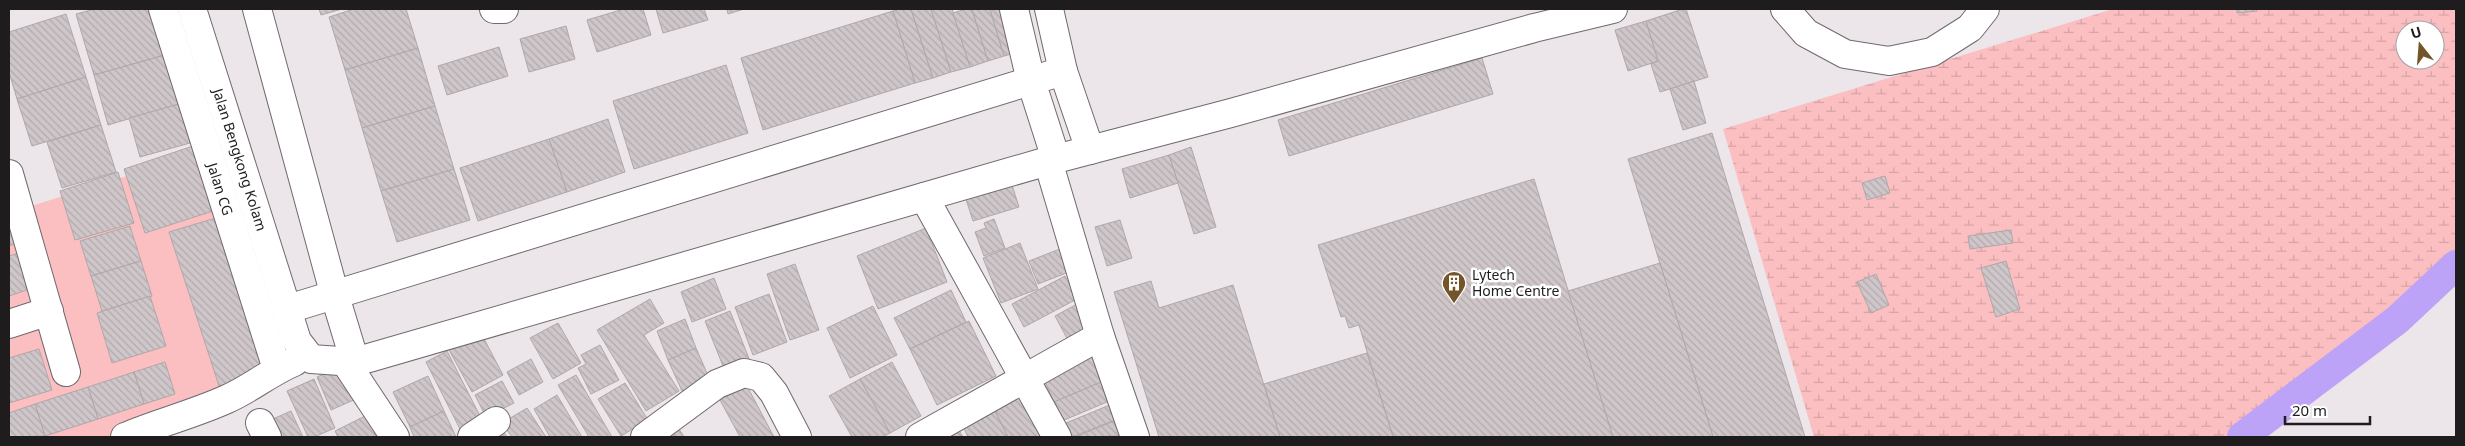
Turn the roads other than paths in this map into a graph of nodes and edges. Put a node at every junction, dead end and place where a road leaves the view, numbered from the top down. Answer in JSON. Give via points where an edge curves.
{"nodes":[{"id":1,"x":163,"y":9,"type":"edge"},
{"id":2,"x":192,"y":9,"type":"edge"},
{"id":3,"x":257,"y":9,"type":"edge"},
{"id":4,"x":494,"y":9,"type":"edge"},
{"id":5,"x":504,"y":9,"type":"edge"},
{"id":6,"x":1014,"y":9,"type":"edge"},
{"id":7,"x":1049,"y":9,"type":"edge"},
{"id":8,"x":1613,"y":9,"type":"edge"},
{"id":9,"x":1785,"y":9,"type":"edge"},
{"id":10,"x":1985,"y":9,"type":"edge"},
{"id":11,"x":1063,"y":71,"type":"junction"},
{"id":12,"x":1030,"y":81,"type":"junction"},
{"id":13,"x":1090,"y":150,"type":"junction"},
{"id":14,"x":1052,"y":160,"type":"junction"},
{"id":15,"x":9,"y":174,"type":"edge"},
{"id":16,"x":924,"y":196,"type":"junction"},
{"id":17,"x":335,"y":296,"type":"junction"},
{"id":18,"x":288,"y":310,"type":"junction"},
{"id":19,"x":49,"y":311,"type":"junction"},
{"id":20,"x":9,"y":324,"type":"edge"},
{"id":21,"x":1100,"y":336,"type":"junction"},
{"id":22,"x":311,"y":359,"type":"junction"},
{"id":23,"x":350,"y":362,"type":"junction"},
{"id":24,"x":277,"y":369,"type":"junction"},
{"id":25,"x":66,"y":372,"type":"dead end"},
{"id":26,"x":1025,"y":377,"type":"junction"},
{"id":27,"x":496,"y":421,"type":"dead end"},
{"id":28,"x":125,"y":437,"type":"edge"},
{"id":29,"x":395,"y":437,"type":"edge"},
{"id":30,"x":472,"y":437,"type":"edge"},
{"id":31,"x":646,"y":437,"type":"edge"},
{"id":32,"x":797,"y":437,"type":"edge"},
{"id":33,"x":920,"y":437,"type":"edge"},
{"id":34,"x":1057,"y":437,"type":"edge"},
{"id":35,"x":1135,"y":437,"type":"edge"}],
"edges":[{"from":1,"to":24,"type":"street","name":"Jalan CG"},
{"from":2,"to":18,"type":"street","name":"Jalan Bengkong Kolam"},
{"from":3,"to":17,"type":"street"},
{"from":4,"to":5,"type":"street"},
{"from":6,"to":12,"type":"street"},
{"from":7,"to":11,"type":"street"},
{"from":8,"to":13,"type":"street"},
{"from":9,"to":10,"type":"street","via":[[1806,33],[1845,54],[1889,60],[1932,52],[1970,28]]},
{"from":11,"to":12,"type":"street"},
{"from":11,"to":13,"type":"street"},
{"from":12,"to":14,"type":"street"},
{"from":12,"to":17,"type":"street"},
{"from":13,"to":14,"type":"street"},
{"from":14,"to":16,"type":"street"},
{"from":14,"to":21,"type":"street"},
{"from":15,"to":19,"type":"street"},
{"from":16,"to":23,"type":"street"},
{"from":16,"to":26,"type":"street"},
{"from":17,"to":18,"type":"street"},
{"from":17,"to":23,"type":"street"},
{"from":18,"to":22,"type":"street","name":"Jalan Bengkong Kolam","via":[[297,341]]},
{"from":19,"to":20,"type":"street"},
{"from":19,"to":25,"type":"street"},
{"from":21,"to":26,"type":"street"},
{"from":21,"to":35,"type":"street"},
{"from":22,"to":23,"type":"street"},
{"from":22,"to":24,"type":"street","via":[[296,360]]},
{"from":23,"to":29,"type":"street"},
{"from":24,"to":28,"type":"street","via":[[227,399]]},
{"from":26,"to":33,"type":"street"},
{"from":26,"to":34,"type":"street"},
{"from":27,"to":30,"type":"street"},
{"from":31,"to":32,"type":"street","via":[[717,384],[744,373],[761,377],[774,393]]}]}
